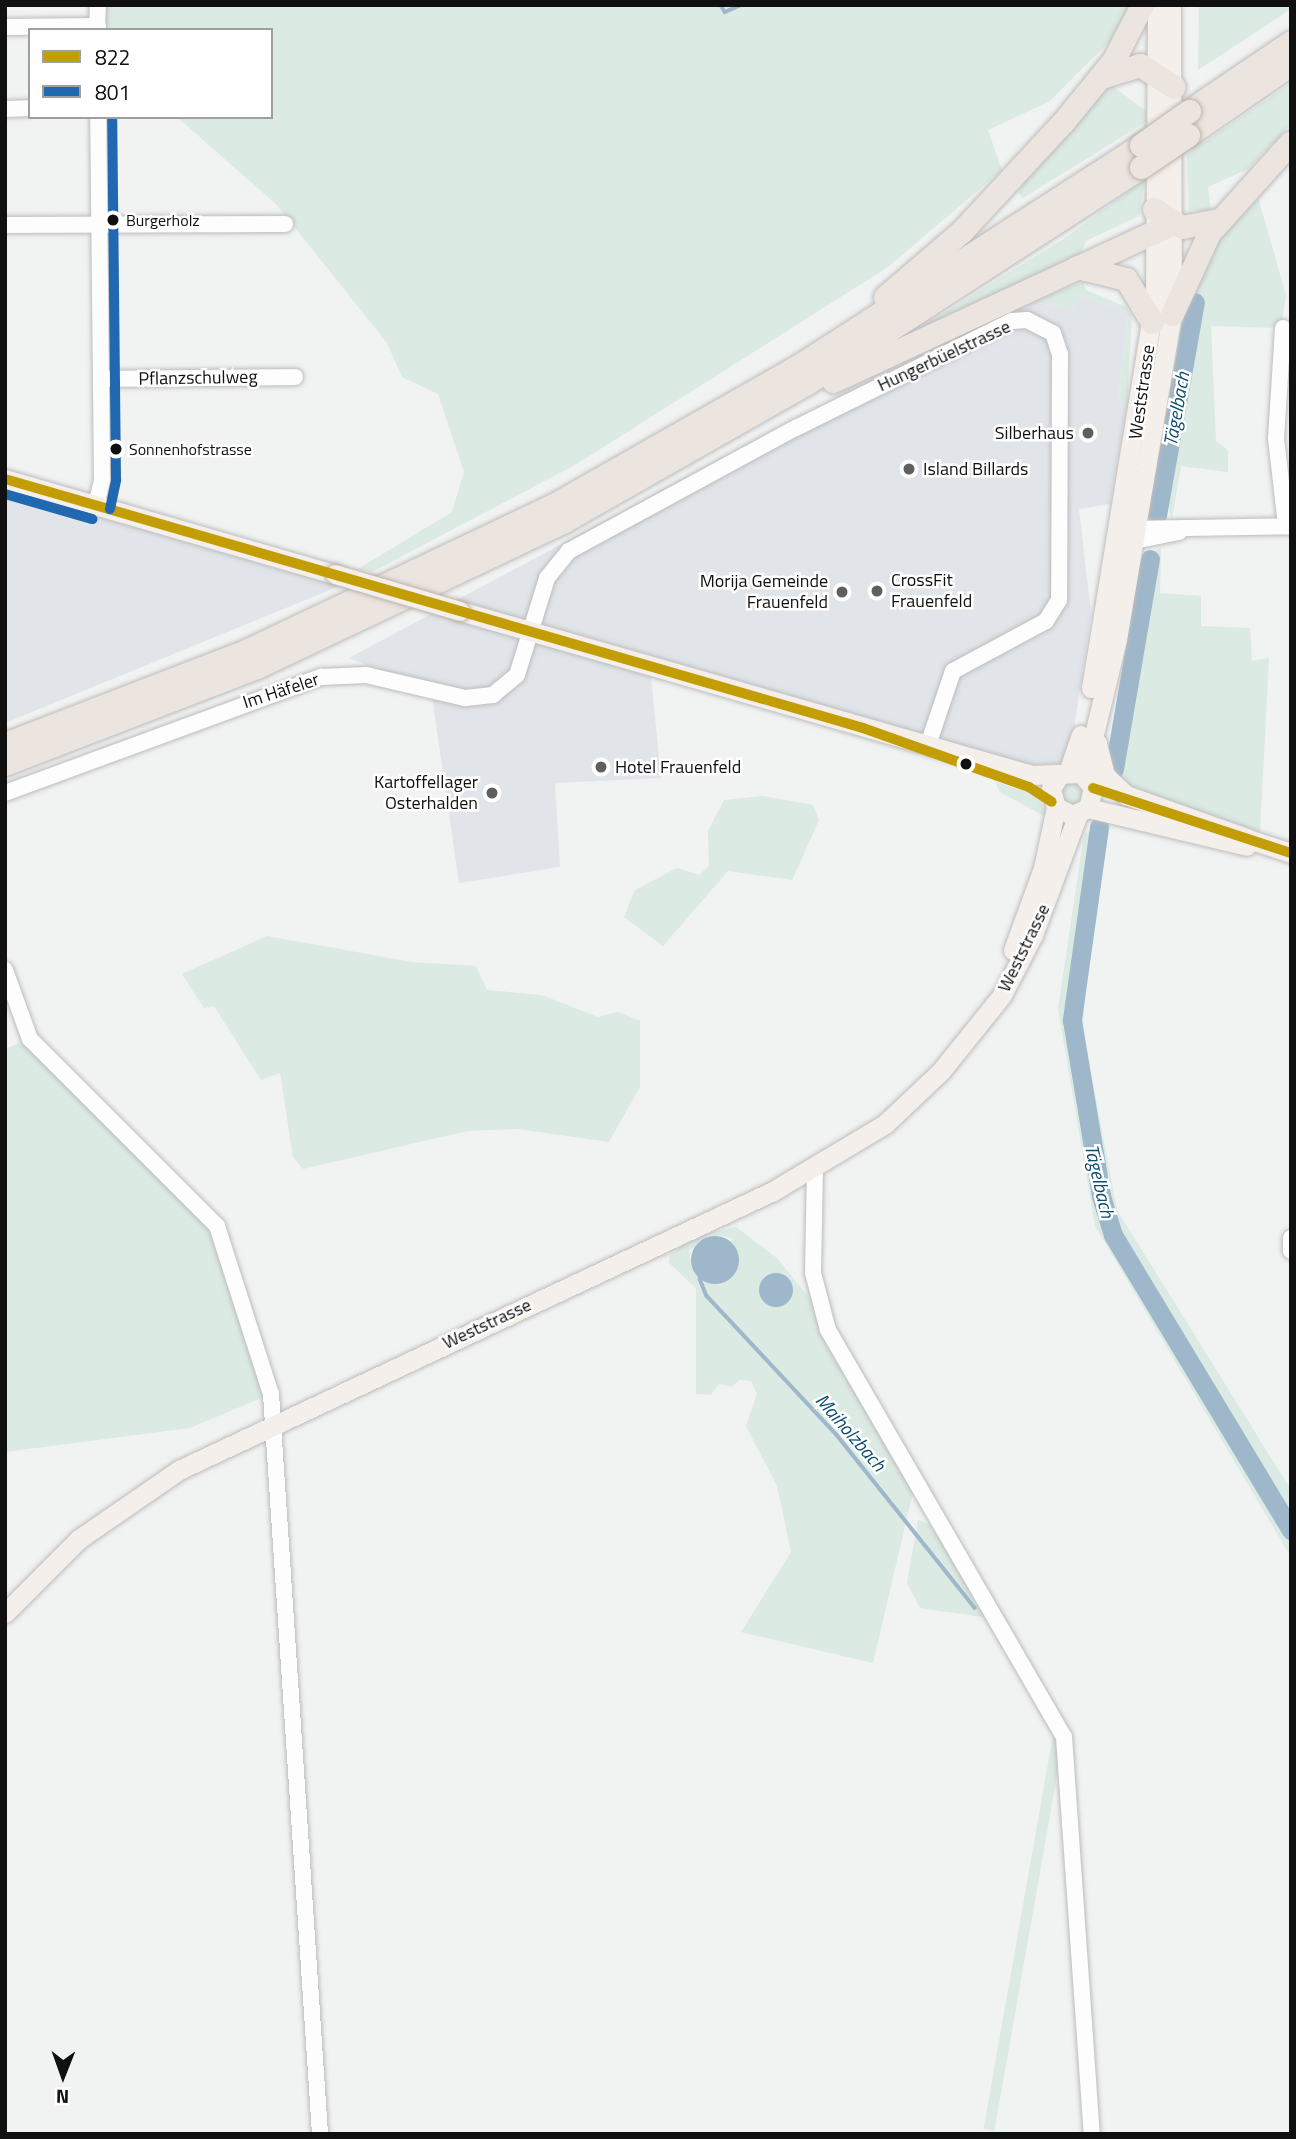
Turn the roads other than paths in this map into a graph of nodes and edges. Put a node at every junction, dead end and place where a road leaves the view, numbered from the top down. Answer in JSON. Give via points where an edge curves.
{"nodes":[{"id":1,"x":98,"y":5,"type":"edge"},
{"id":2,"x":1142,"y":5,"type":"edge"},
{"id":3,"x":1157,"y":5,"type":"edge"},
{"id":4,"x":1171,"y":5,"type":"edge"},
{"id":5,"x":5,"y":27,"type":"edge"},
{"id":6,"x":97,"y":28,"type":"edge"},
{"id":7,"x":1291,"y":41,"type":"edge"},
{"id":8,"x":1291,"y":64,"type":"edge"},
{"id":9,"x":1156,"y":71,"type":"junction"},
{"id":10,"x":1101,"y":77,"type":"junction"},
{"id":11,"x":1174,"y":87,"type":"junction"},
{"id":12,"x":5,"y":108,"type":"edge"},
{"id":13,"x":28,"y":108,"type":"edge"},
{"id":14,"x":99,"y":119,"type":"edge"},
{"id":15,"x":1291,"y":142,"type":"edge"},
{"id":16,"x":1141,"y":156,"type":"junction"},
{"id":17,"x":1218,"y":220,"type":"junction"},
{"id":18,"x":1160,"y":221,"type":"junction"},
{"id":19,"x":285,"y":223,"type":"dead end"},
{"id":20,"x":100,"y":224,"type":"junction"},
{"id":21,"x":5,"y":225,"type":"edge"},
{"id":22,"x":1077,"y":267,"type":"junction"},
{"id":23,"x":1162,"y":318,"type":"junction"},
{"id":24,"x":1283,"y":328,"type":"dead end"},
{"id":25,"x":800,"y":365,"type":"junction"},
{"id":26,"x":295,"y":377,"type":"dead end"},
{"id":27,"x":101,"y":379,"type":"junction"},
{"id":28,"x":728,"y":430,"type":"junction"},
{"id":29,"x":5,"y":479,"type":"edge"},
{"id":30,"x":96,"y":506,"type":"junction"},
{"id":31,"x":1287,"y":524,"type":"edge"},
{"id":32,"x":1135,"y":534,"type":"junction"},
{"id":33,"x":532,"y":632,"type":"junction"},
{"id":34,"x":1097,"y":724,"type":"junction"},
{"id":35,"x":863,"y":728,"type":"junction"},
{"id":36,"x":5,"y":744,"type":"edge"},
{"id":37,"x":928,"y":745,"type":"junction"},
{"id":38,"x":5,"y":764,"type":"edge"},
{"id":39,"x":1063,"y":774,"type":"junction"},
{"id":40,"x":1092,"y":784,"type":"junction"},
{"id":41,"x":5,"y":793,"type":"edge"},
{"id":42,"x":1054,"y":804,"type":"junction"},
{"id":43,"x":1083,"y":811,"type":"junction"},
{"id":44,"x":1247,"y":838,"type":"junction"},
{"id":45,"x":1291,"y":854,"type":"edge"},
{"id":46,"x":5,"y":970,"type":"edge"},
{"id":47,"x":970,"y":1036,"type":"junction"},
{"id":48,"x":815,"y":1169,"type":"junction"},
{"id":49,"x":1291,"y":1237,"type":"edge"},
{"id":50,"x":1291,"y":1251,"type":"edge"},
{"id":51,"x":277,"y":1421,"type":"junction"},
{"id":52,"x":5,"y":1613,"type":"edge"},
{"id":53,"x":320,"y":2134,"type":"edge"},
{"id":54,"x":1092,"y":2134,"type":"edge"}],
"edges":[{"from":1,"to":6,"type":"street"},
{"from":2,"to":10,"type":"highway"},
{"from":3,"to":9,"type":"main road","name":"Weststrasse"},
{"from":4,"to":11,"type":"main road","name":"Weststrasse"},
{"from":5,"to":6,"type":"street"},
{"from":7,"to":16,"type":"highway","bridge":true,"via":[[1189,111]]},
{"from":8,"to":16,"type":"highway","bridge":true,"via":[[1188,135]]},
{"from":9,"to":10,"type":"highway","via":[[1131,65]]},
{"from":9,"to":11,"type":"highway"},
{"from":9,"to":18,"type":"main road","name":"Weststrasse"},
{"from":10,"to":25,"type":"highway","via":[[962,231]]},
{"from":11,"to":18,"type":"main road","name":"Weststrasse"},
{"from":12,"to":13,"type":"street"},
{"from":14,"to":20,"type":"street"},
{"from":15,"to":17,"type":"highway"},
{"from":16,"to":25,"type":"highway"},
{"from":16,"to":28,"type":"highway"},
{"from":17,"to":18,"type":"highway","via":[[1194,228]]},
{"from":17,"to":23,"type":"highway"},
{"from":18,"to":22,"type":"highway"},
{"from":18,"to":23,"type":"main road","name":"Weststrasse"},
{"from":19,"to":20,"type":"street"},
{"from":20,"to":21,"type":"street"},
{"from":20,"to":27,"type":"street"},
{"from":22,"to":23,"type":"highway","via":[[1126,279]]},
{"from":22,"to":28,"type":"highway"},
{"from":23,"to":32,"type":"main road","name":"Weststrasse"},
{"from":24,"to":31,"type":"street","via":[[1276,413]]},
{"from":25,"to":36,"type":"highway","via":[[610,475],[403,580],[174,681]]},
{"from":26,"to":27,"type":"street","name":"Pflanzschulweg","via":[[264,386]]},
{"from":27,"to":30,"type":"street","via":[[102,480]]},
{"from":28,"to":38,"type":"highway","via":[[365,619]]},
{"from":29,"to":30,"type":"main road"},
{"from":30,"to":33,"type":"main road","bridge":true},
{"from":31,"to":32,"type":"street"},
{"from":32,"to":34,"type":"main road","name":"Weststrasse"},
{"from":32,"to":39,"type":"main road","name":"Weststrasse","via":[[1083,729]]},
{"from":33,"to":35,"type":"main road"},
{"from":33,"to":37,"type":"street","name":"Hungerbüelstrasse","via":[[551,569],[569,551],[1000,327],[1040,323],[1053,334],[1060,354],[1056,612],[953,671]]},
{"from":33,"to":41,"type":"street","name":"Im Häfeler","via":[[517,675],[486,697],[452,695],[379,677],[321,677]]},
{"from":34,"to":40,"type":"main road","name":"Weststrasse"},
{"from":34,"to":44,"type":"main road","name":"Weststrasse","via":[[1098,758],[1116,788]]},
{"from":35,"to":37,"type":"main road"},
{"from":35,"to":42,"type":"main road","via":[[1029,787]]},
{"from":37,"to":39,"type":"main road"},
{"from":39,"to":40,"type":"main road"},
{"from":39,"to":42,"type":"main road","name":"Weststrasse"},
{"from":40,"to":43,"type":"main road","name":"Weststrasse"},
{"from":40,"to":44,"type":"main road","via":[[1111,799]]},
{"from":42,"to":43,"type":"main road"},
{"from":42,"to":47,"type":"main road","name":"Weststrasse","via":[[1022,929]]},
{"from":43,"to":45,"type":"main road"},
{"from":43,"to":47,"type":"main road","name":"Weststrasse","via":[[1018,967]]},
{"from":44,"to":45,"type":"main road"},
{"from":46,"to":51,"type":"street","via":[[30,1039],[217,1226],[233,1261]]},
{"from":47,"to":48,"type":"main road","name":"Weststrasse","via":[[906,1106]]},
{"from":48,"to":51,"type":"main road","name":"Weststrasse"},
{"from":48,"to":54,"type":"street","via":[[813,1273],[828,1329],[1064,1737]]},
{"from":49,"to":50,"type":"street"},
{"from":51,"to":52,"type":"main road","name":"Weststrasse","via":[[128,1501],[53,1562]]},
{"from":51,"to":53,"type":"street"}]}
